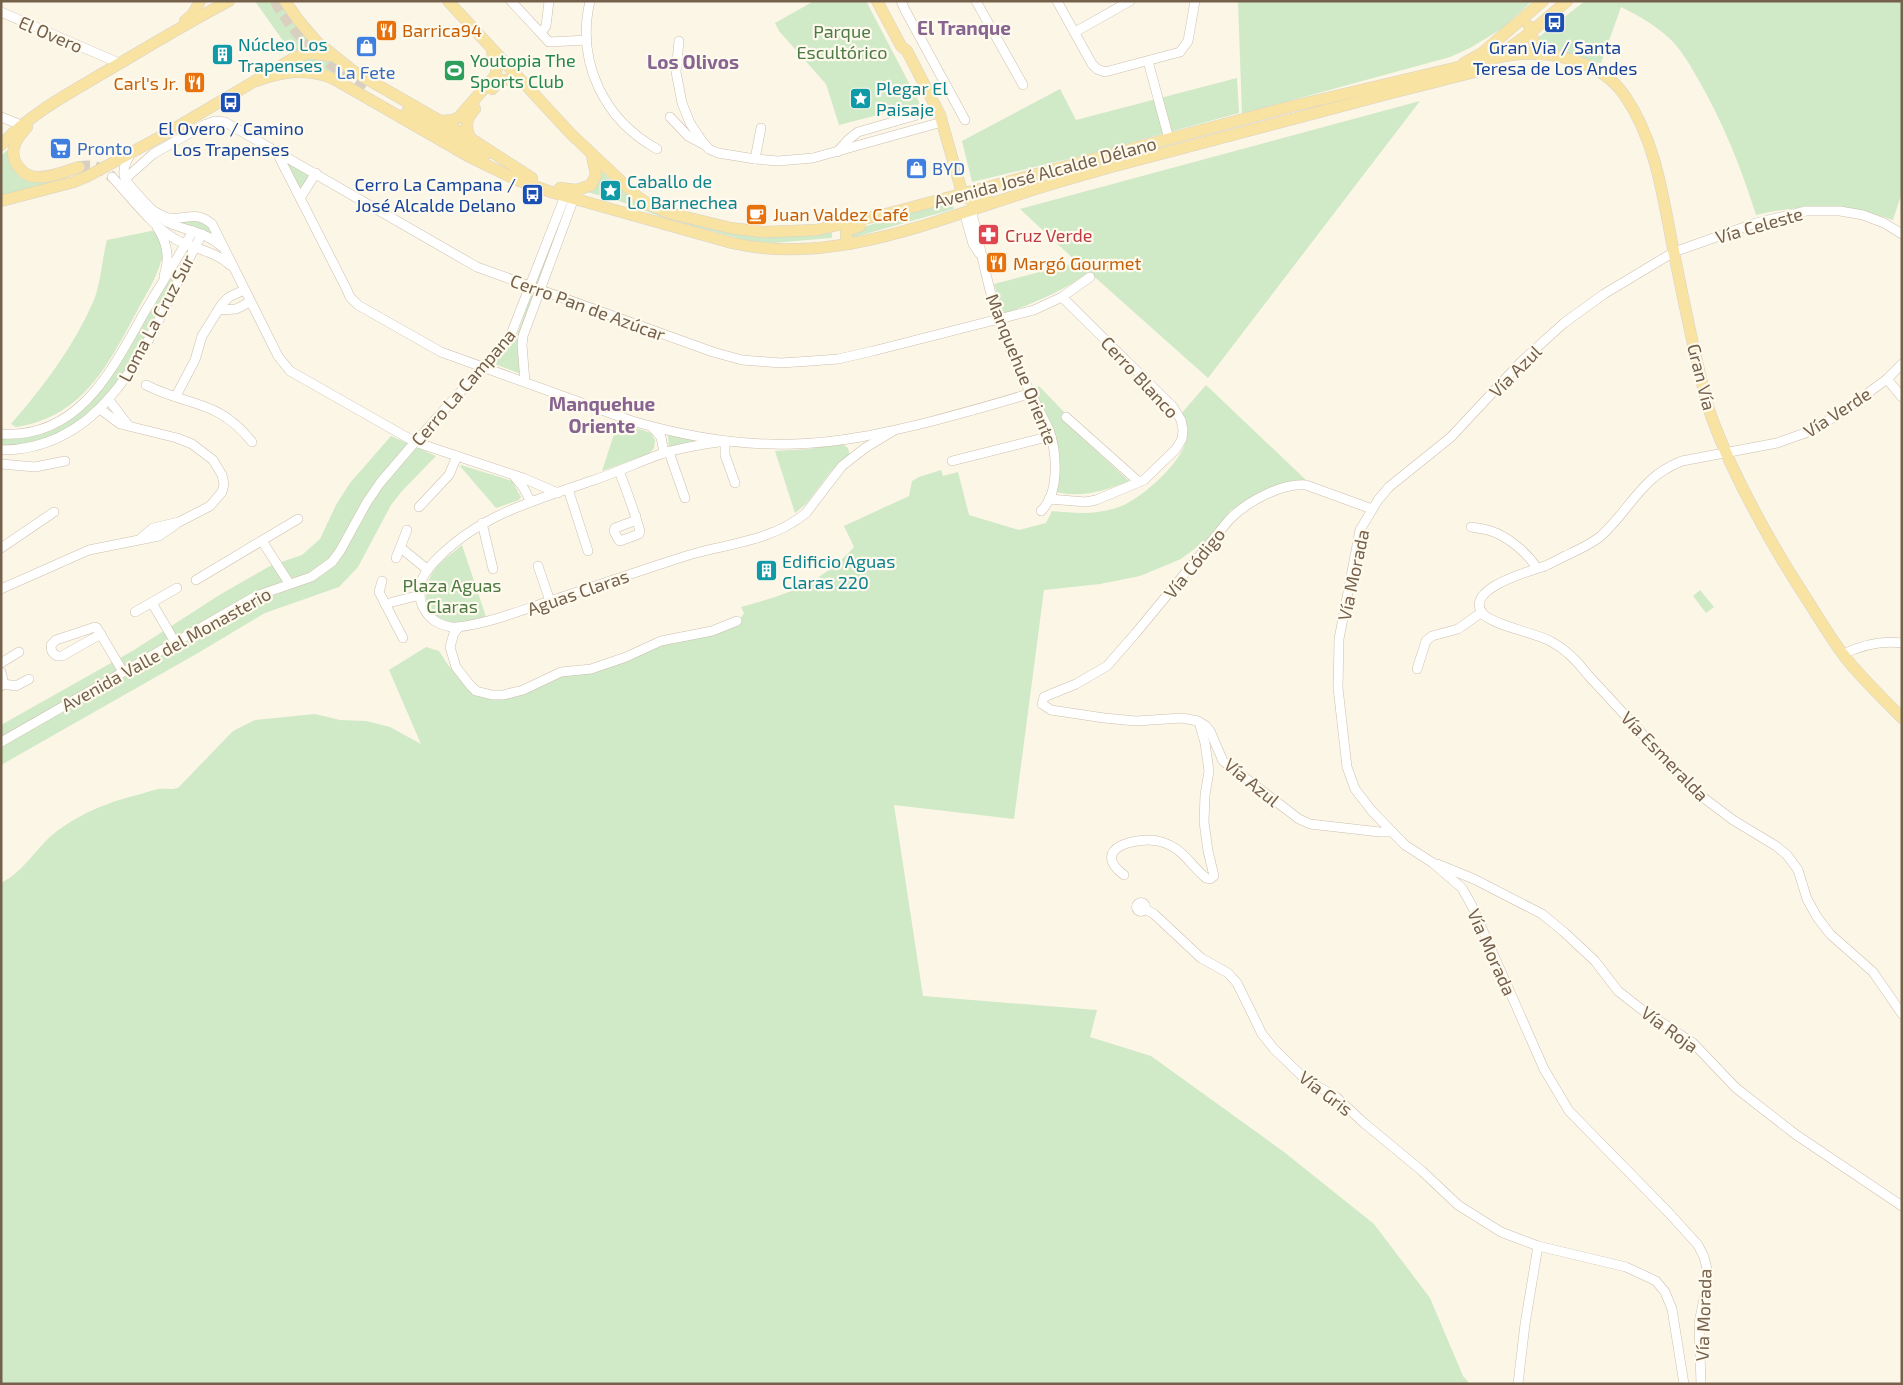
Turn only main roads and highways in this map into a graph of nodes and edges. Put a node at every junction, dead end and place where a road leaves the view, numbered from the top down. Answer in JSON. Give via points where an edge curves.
{"nodes":[{"id":1,"x":200,"y":1,"type":"edge"},
{"id":2,"x":229,"y":1,"type":"edge"},
{"id":3,"x":285,"y":1,"type":"edge"},
{"id":4,"x":448,"y":1,"type":"edge"},
{"id":5,"x":1544,"y":1,"type":"edge"},
{"id":6,"x":881,"y":2,"type":"edge"},
{"id":7,"x":1563,"y":4,"type":"edge"},
{"id":8,"x":1532,"y":12,"type":"junction"},
{"id":9,"x":175,"y":30,"type":"junction"},
{"id":10,"x":1531,"y":32,"type":"junction"},
{"id":11,"x":490,"y":47,"type":"junction"},
{"id":12,"x":1534,"y":55,"type":"junction"},
{"id":13,"x":333,"y":56,"type":"junction"},
{"id":14,"x":1492,"y":59,"type":"junction"},
{"id":15,"x":1460,"y":70,"type":"junction"},
{"id":16,"x":256,"y":81,"type":"junction"},
{"id":17,"x":523,"y":83,"type":"junction"},
{"id":18,"x":366,"y":88,"type":"tunnel mouth"},
{"id":19,"x":43,"y":109,"type":"junction"},
{"id":20,"x":442,"y":121,"type":"junction"},
{"id":21,"x":470,"y":138,"type":"junction"},
{"id":22,"x":1,"y":144,"type":"edge"},
{"id":23,"x":591,"y":154,"type":"junction"},
{"id":24,"x":79,"y":167,"type":"tunnel mouth"},
{"id":25,"x":532,"y":178,"type":"junction"},
{"id":26,"x":1033,"y":189,"type":"junction"},
{"id":27,"x":962,"y":193,"type":"junction"},
{"id":28,"x":565,"y":194,"type":"junction"},
{"id":29,"x":1,"y":201,"type":"edge"},
{"id":30,"x":890,"y":213,"type":"junction"},
{"id":31,"x":830,"y":227,"type":"junction"},
{"id":32,"x":850,"y":244,"type":"junction"},
{"id":33,"x":828,"y":248,"type":"junction"},
{"id":34,"x":1902,"y":718,"type":"edge"}],
"edges":[{"from":1,"to":9,"type":"main road","via":[[193,14]]},
{"from":2,"to":9,"type":"main road"},
{"from":3,"to":13,"type":"main road","via":[[298,21]]},
{"from":4,"to":11,"type":"main road","name":"Avenida José Alcalde Délano"},
{"from":5,"to":8,"type":"main road"},
{"from":6,"to":27,"type":"main road","via":[[901,46],[907,51],[938,109]]},
{"from":7,"to":10,"type":"main road"},
{"from":8,"to":10,"type":"main road","via":[[1528,22]]},
{"from":8,"to":15,"type":"main road"},
{"from":9,"to":19,"type":"main road"},
{"from":10,"to":12,"type":"main road"},
{"from":10,"to":14,"type":"main road"},
{"from":11,"to":17,"type":"main road","name":"Avenida José Alcalde Délano"},
{"from":11,"to":20,"type":"main road","via":[[497,68],[495,76],[459,117]]},
{"from":12,"to":14,"type":"main road","name":"Gran Vía","via":[[1524,53]]},
{"from":12,"to":15,"type":"main road","name":"Gran Vía","via":[[1493,67]]},
{"from":12,"to":34,"type":"main road","name":"Gran Vía","via":[[1574,61],[1590,67],[1609,79],[1626,97],[1646,135],[1657,166],[1708,405],[1726,452],[1769,538],[1843,654]]},
{"from":13,"to":16,"type":"main road","via":[[310,54],[294,58]]},
{"from":13,"to":20,"type":"main road","via":[[364,78]]},
{"from":14,"to":15,"type":"main road"},
{"from":15,"to":26,"type":"main road","name":"Avenida José Alcalde Délano"},
{"from":15,"to":27,"type":"main road","name":"Avenida José Alcalde Délano","via":[[1289,107]]},
{"from":16,"to":28,"type":"main road","name":"Avenida José Alcalde Délano","via":[[293,72],[328,76],[484,164],[517,180]]},
{"from":16,"to":29,"type":"main road","via":[[88,176]]},
{"from":17,"to":21,"type":"main road","via":[[507,79],[498,82],[468,116],[466,123]]},
{"from":17,"to":23,"type":"main road","name":"Avenida José Alcalde Délano"},
{"from":18,"to":25,"type":"main road","name":"Avenida José Alcalde Délano","via":[[476,152]]},
{"from":19,"to":22,"type":"main road"},
{"from":19,"to":24,"type":"main road","via":[[14,145],[18,166],[39,178]]},
{"from":20,"to":21,"type":"main road"},
{"from":21,"to":25,"type":"main road"},
{"from":23,"to":28,"type":"main road","via":[[596,175],[592,185]]},
{"from":23,"to":31,"type":"main road","name":"Avenida José Alcalde Délano","via":[[638,197],[669,213],[749,230],[791,232]]},
{"from":25,"to":28,"type":"main road","name":"Avenida José Alcalde Délano"},
{"from":26,"to":27,"type":"main road","via":[[975,202]]},
{"from":26,"to":32,"type":"main road","name":"Avenida José Alcalde Délano"},
{"from":27,"to":30,"type":"main road","name":"Avenida José Alcalde Délano"},
{"from":28,"to":33,"type":"main road","name":"Avenida José Alcalde Délano","via":[[742,245],[776,250]]},
{"from":30,"to":31,"type":"main road","name":"Avenida José Alcalde Délano"},
{"from":30,"to":32,"type":"main road","via":[[888,218],[848,230],[846,236]]},
{"from":31,"to":33,"type":"main road","via":[[835,237]]},
{"from":32,"to":33,"type":"main road","name":"Avenida José Alcalde Délano"}]}
